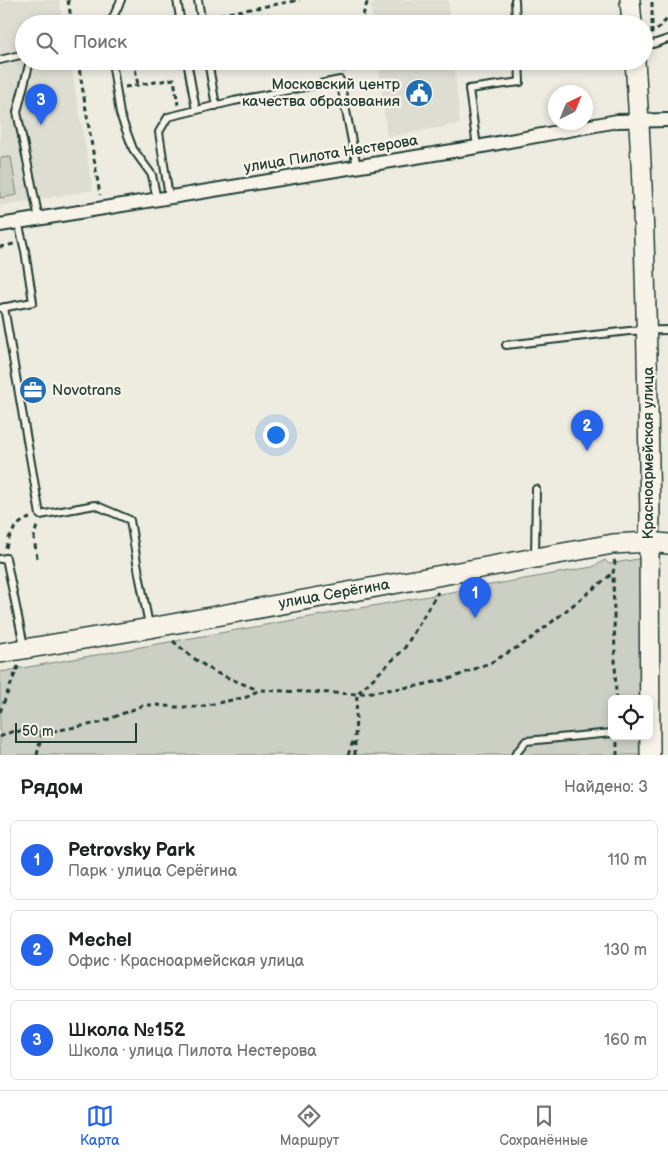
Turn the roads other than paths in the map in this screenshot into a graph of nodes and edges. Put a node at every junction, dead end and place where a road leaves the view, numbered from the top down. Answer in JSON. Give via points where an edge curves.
{"nodes":[{"id":1,"x":121,"y":0,"type":"edge"},
{"id":2,"x":177,"y":0,"type":"edge"},
{"id":3,"x":198,"y":0,"type":"edge"},
{"id":4,"x":515,"y":0,"type":"edge"},
{"id":5,"x":630,"y":0,"type":"edge"},
{"id":6,"x":114,"y":15,"type":"edge"},
{"id":7,"x":180,"y":15,"type":"edge"},
{"id":8,"x":200,"y":15,"type":"edge"},
{"id":9,"x":516,"y":15,"type":"edge"},
{"id":10,"x":631,"y":15,"type":"edge"},
{"id":11,"x":668,"y":39,"type":"edge"},
{"id":12,"x":653,"y":44,"type":"edge"},
{"id":13,"x":15,"y":56,"type":"edge"},
{"id":14,"x":0,"y":60,"type":"edge"},
{"id":15,"x":28,"y":70,"type":"edge"},
{"id":16,"x":113,"y":70,"type":"edge"},
{"id":17,"x":189,"y":70,"type":"edge"},
{"id":18,"x":210,"y":70,"type":"edge"},
{"id":19,"x":519,"y":70,"type":"edge"},
{"id":20,"x":636,"y":70,"type":"edge"},
{"id":21,"x":216,"y":106,"type":"junction"},
{"id":22,"x":196,"y":110,"type":"junction"},
{"id":23,"x":668,"y":120,"type":"edge"},
{"id":24,"x":639,"y":121,"type":"junction"},
{"id":25,"x":477,"y":147,"type":"junction"},
{"id":26,"x":357,"y":166,"type":"junction"},
{"id":27,"x":163,"y":199,"type":"junction"},
{"id":28,"x":39,"y":219,"type":"junction"},
{"id":29,"x":18,"y":222,"type":"junction"},
{"id":30,"x":0,"y":225,"type":"edge"},
{"id":31,"x":2,"y":308,"type":"edge"},
{"id":32,"x":647,"y":330,"type":"junction"},
{"id":33,"x":668,"y":330,"type":"edge"},
{"id":34,"x":506,"y":345,"type":"dead end"},
{"id":35,"x":536,"y":489,"type":"dead end"},
{"id":36,"x":648,"y":542,"type":"junction"},
{"id":37,"x":668,"y":544,"type":"edge"},
{"id":38,"x":3,"y":558,"type":"edge"},
{"id":39,"x":535,"y":558,"type":"junction"},
{"id":40,"x":150,"y":628,"type":"junction"},
{"id":41,"x":0,"y":653,"type":"edge"},
{"id":42,"x":22,"y":656,"type":"junction"},
{"id":43,"x":650,"y":695,"type":"edge"},
{"id":44,"x":608,"y":733,"type":"edge"},
{"id":45,"x":650,"y":740,"type":"edge"},
{"id":46,"x":515,"y":755,"type":"edge"},
{"id":47,"x":650,"y":755,"type":"edge"}],
"edges":[{"from":1,"to":6,"type":"lane"},
{"from":2,"to":7,"type":"lane"},
{"from":3,"to":8,"type":"lane"},
{"from":4,"to":9,"type":"lane"},
{"from":5,"to":10,"type":"street"},
{"from":11,"to":12,"type":"lane"},
{"from":13,"to":14,"type":"lane"},
{"from":15,"to":28,"type":"lane","via":[[17,112]]},
{"from":16,"to":27,"type":"lane","via":[[120,114],[133,149],[152,175]]},
{"from":17,"to":22,"type":"lane"},
{"from":18,"to":21,"type":"lane"},
{"from":19,"to":25,"type":"lane","via":[[520,82],[469,89]]},
{"from":20,"to":24,"type":"street","name":"Красноармейская улица"},
{"from":21,"to":22,"type":"lane"},
{"from":21,"to":26,"type":"lane","via":[[340,80]]},
{"from":22,"to":27,"type":"lane","via":[[168,117],[159,132]]},
{"from":23,"to":24,"type":"street","name":"улица Пилота Нестерова"},
{"from":24,"to":25,"type":"street","name":"улица Пилота Нестерова","via":[[617,121]]},
{"from":24,"to":32,"type":"street","name":"Красноармейская улица"},
{"from":25,"to":26,"type":"street","name":"улица Пилота Нестерова"},
{"from":26,"to":27,"type":"street","name":"улица Пилота Нестерова"},
{"from":27,"to":28,"type":"street","name":"улица Пилота Нестерова"},
{"from":28,"to":29,"type":"street","name":"улица Пилота Нестерова"},
{"from":29,"to":30,"type":"street","name":"улица Пилота Нестерова"},
{"from":29,"to":31,"type":"lane","via":[[33,302]]},
{"from":31,"to":40,"type":"lane","via":[[40,515],[95,505],[130,520]]},
{"from":32,"to":33,"type":"lane"},
{"from":32,"to":34,"type":"lane"},
{"from":32,"to":36,"type":"street","name":"Красноармейская улица"},
{"from":35,"to":39,"type":"lane"},
{"from":36,"to":37,"type":"street","name":"улица Серёгина"},
{"from":36,"to":39,"type":"street","name":"улица Серёгина","via":[[613,544]]},
{"from":36,"to":43,"type":"street","name":"Красноармейская улица"},
{"from":38,"to":42,"type":"lane"},
{"from":39,"to":40,"type":"street","name":"улица Серёгина"},
{"from":40,"to":42,"type":"street","name":"улица Серёгина"},
{"from":41,"to":42,"type":"street","name":"улица Серёгина"},
{"from":44,"to":46,"type":"lane","via":[[526,741]]},
{"from":45,"to":47,"type":"street","name":"Красноармейская улица"}]}
